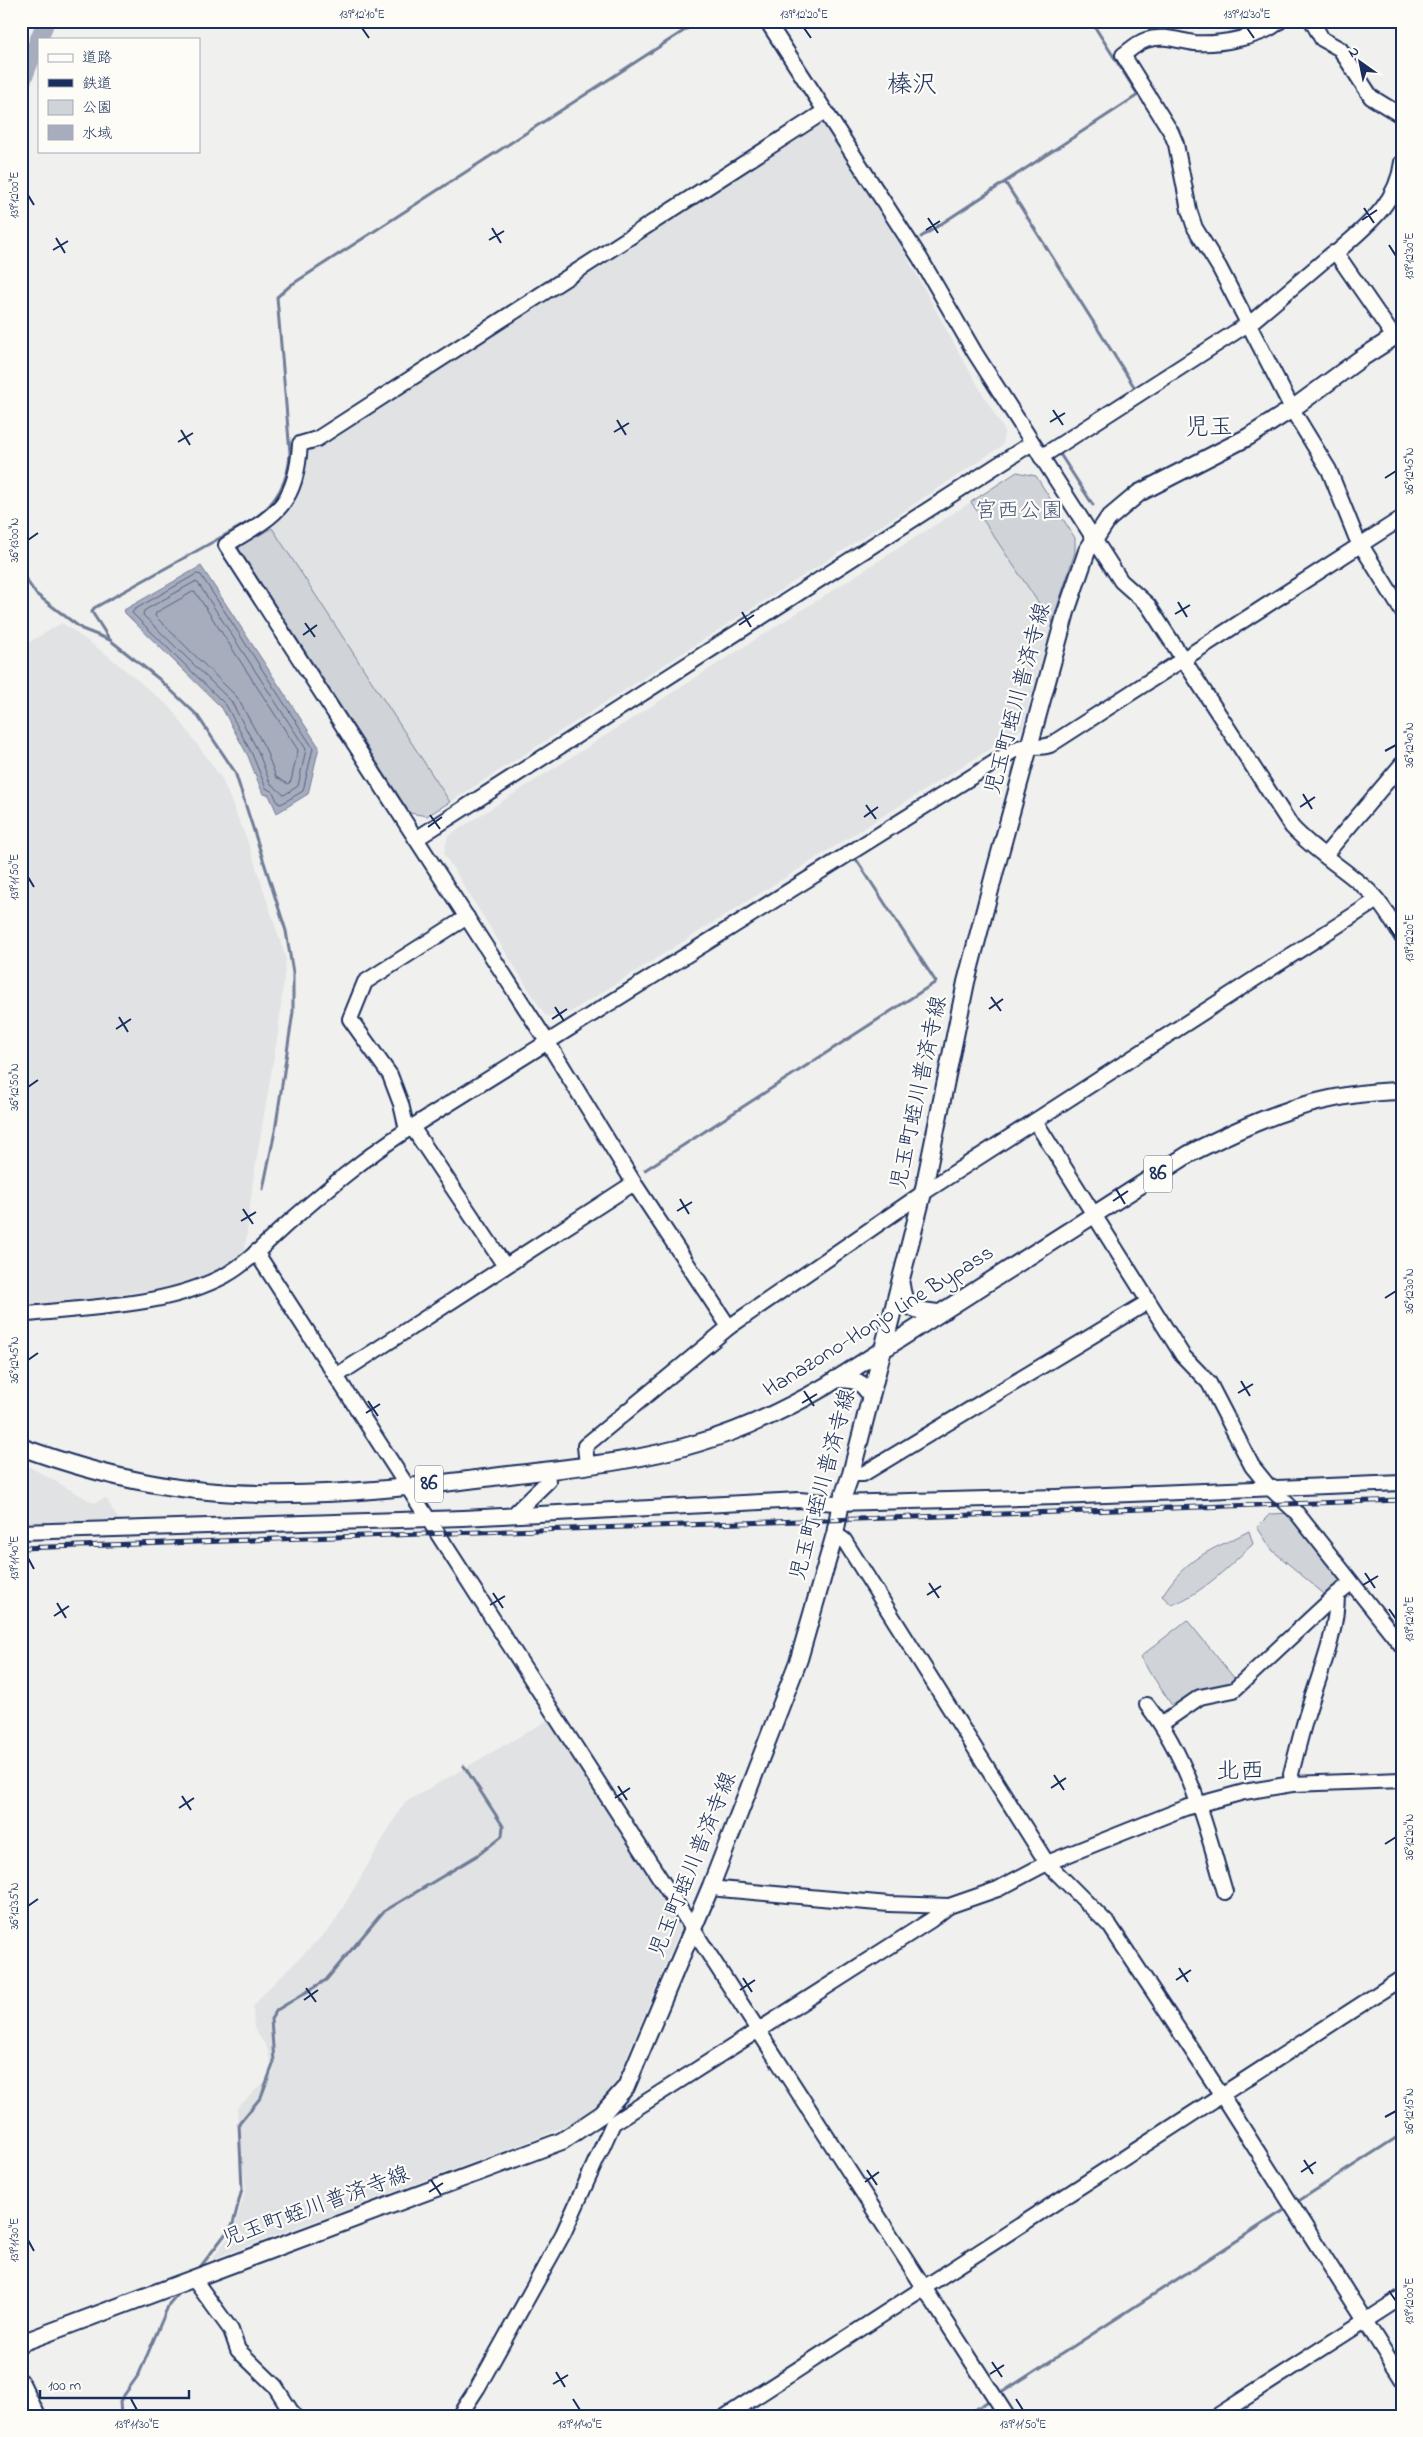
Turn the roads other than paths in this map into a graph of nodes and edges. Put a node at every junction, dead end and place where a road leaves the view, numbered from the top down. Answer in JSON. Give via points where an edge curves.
{"nodes":[{"id":1,"x":768,"y":21,"type":"edge"},
{"id":2,"x":1280,"y":21,"type":"edge"},
{"id":3,"x":1312,"y":21,"type":"edge"},
{"id":4,"x":825,"y":110,"type":"junction"},
{"id":5,"x":1402,"y":116,"type":"edge"},
{"id":6,"x":1402,"y":162,"type":"edge"},
{"id":7,"x":1336,"y":253,"type":"junction"},
{"id":8,"x":1247,"y":324,"type":"junction"},
{"id":9,"x":1398,"y":334,"type":"edge"},
{"id":10,"x":1292,"y":409,"type":"junction"},
{"id":11,"x":1032,"y":443,"type":"junction"},
{"id":12,"x":1041,"y":457,"type":"junction"},
{"id":13,"x":1402,"y":518,"type":"edge"},
{"id":14,"x":1094,"y":538,"type":"junction"},
{"id":15,"x":1360,"y":545,"type":"junction"},
{"id":16,"x":1402,"y":611,"type":"edge"},
{"id":17,"x":1182,"y":661,"type":"junction"},
{"id":18,"x":1030,"y":746,"type":"junction"},
{"id":19,"x":1402,"y":764,"type":"edge"},
{"id":20,"x":416,"y":840,"type":"junction"},
{"id":21,"x":1325,"y":855,"type":"junction"},
{"id":22,"x":1377,"y":900,"type":"junction"},
{"id":23,"x":467,"y":917,"type":"junction"},
{"id":24,"x":1402,"y":937,"type":"edge"},
{"id":25,"x":548,"y":1043,"type":"junction"},
{"id":26,"x":1402,"y":1091,"type":"edge"},
{"id":27,"x":1035,"y":1121,"type":"junction"},
{"id":28,"x":410,"y":1129,"type":"junction"},
{"id":29,"x":634,"y":1182,"type":"junction"},
{"id":30,"x":923,"y":1193,"type":"junction"},
{"id":31,"x":1094,"y":1215,"type":"junction"},
{"id":32,"x":256,"y":1252,"type":"junction"},
{"id":33,"x":505,"y":1266,"type":"junction"},
{"id":34,"x":900,"y":1282,"type":"junction"},
{"id":35,"x":1148,"y":1302,"type":"junction"},
{"id":36,"x":937,"y":1313,"type":"junction"},
{"id":37,"x":21,"y":1315,"type":"edge"},
{"id":38,"x":729,"y":1327,"type":"junction"},
{"id":39,"x":884,"y":1347,"type":"junction"},
{"id":40,"x":336,"y":1376,"type":"junction"},
{"id":41,"x":836,"y":1379,"type":"junction"},
{"id":42,"x":870,"y":1395,"type":"junction"},
{"id":43,"x":21,"y":1446,"type":"edge"},
{"id":44,"x":587,"y":1465,"type":"junction"},
{"id":45,"x":546,"y":1471,"type":"junction"},
{"id":46,"x":851,"y":1474,"type":"junction"},
{"id":47,"x":1402,"y":1483,"type":"edge"},
{"id":48,"x":408,"y":1486,"type":"junction"},
{"id":49,"x":1269,"y":1487,"type":"junction"},
{"id":50,"x":841,"y":1502,"type":"junction"},
{"id":51,"x":514,"y":1514,"type":"junction"},
{"id":52,"x":428,"y":1519,"type":"junction"},
{"id":53,"x":21,"y":1532,"type":"edge"},
{"id":54,"x":835,"y":1534,"type":"junction"},
{"id":55,"x":1351,"y":1583,"type":"junction"},
{"id":56,"x":1337,"y":1594,"type":"junction"},
{"id":57,"x":1402,"y":1646,"type":"edge"},
{"id":58,"x":1147,"y":1706,"type":"dead end"},
{"id":59,"x":1161,"y":1724,"type":"junction"},
{"id":60,"x":1402,"y":1780,"type":"edge"},
{"id":61,"x":1292,"y":1784,"type":"junction"},
{"id":62,"x":1199,"y":1804,"type":"junction"},
{"id":63,"x":1047,"y":1863,"type":"junction"},
{"id":64,"x":711,"y":1886,"type":"junction"},
{"id":65,"x":1225,"y":1892,"type":"dead end"},
{"id":66,"x":949,"y":1906,"type":"junction"},
{"id":67,"x":694,"y":1929,"type":"junction"},
{"id":68,"x":1402,"y":1978,"type":"edge"},
{"id":69,"x":758,"y":2032,"type":"junction"},
{"id":70,"x":1221,"y":2094,"type":"junction"},
{"id":71,"x":608,"y":2119,"type":"junction"},
{"id":72,"x":193,"y":2278,"type":"junction"},
{"id":73,"x":924,"y":2287,"type":"junction"},
{"id":74,"x":1402,"y":2297,"type":"edge"},
{"id":75,"x":1364,"y":2322,"type":"junction"},
{"id":76,"x":21,"y":2343,"type":"edge"},
{"id":77,"x":1402,"y":2380,"type":"edge"},
{"id":78,"x":21,"y":2381,"type":"edge"},
{"id":79,"x":38,"y":2416,"type":"edge"},
{"id":80,"x":294,"y":2416,"type":"edge"},
{"id":81,"x":459,"y":2416,"type":"edge"},
{"id":82,"x":726,"y":2416,"type":"edge"},
{"id":83,"x":1007,"y":2416,"type":"edge"},
{"id":84,"x":1217,"y":2416,"type":"edge"}],
"edges":[{"from":1,"to":4,"type":"street"},
{"from":2,"to":8,"type":"street","via":[[1233,40],[1196,43],[1163,38],[1147,40],[1123,55],[1171,132],[1191,220]]},
{"from":3,"to":5,"type":"street","via":[[1322,39],[1340,49],[1371,97]]},
{"from":4,"to":11,"type":"street","via":[[920,258]]},
{"from":4,"to":20,"type":"street","via":[[325,434],[300,444],[296,478],[284,502],[269,519],[226,545]]},
{"from":6,"to":7,"type":"street","via":[[1395,188],[1384,207]]},
{"from":7,"to":8,"type":"street","via":[[1308,272]]},
{"from":7,"to":9,"type":"street"},
{"from":8,"to":10,"type":"street"},
{"from":8,"to":12,"type":"street"},
{"from":9,"to":10,"type":"main road","name":"児玉町蛭川普済寺線"},
{"from":10,"to":14,"type":"main road","name":"児玉町蛭川普済寺線","via":[[1234,444],[1140,493],[1117,510]]},
{"from":10,"to":15,"type":"street","via":[[1328,470]]},
{"from":11,"to":12,"type":"street"},
{"from":11,"to":20,"type":"street"},
{"from":12,"to":14,"type":"street"},
{"from":13,"to":15,"type":"street"},
{"from":14,"to":17,"type":"street","via":[[1121,581],[1148,605]]},
{"from":14,"to":18,"type":"main road","name":"児玉町蛭川普済寺線","via":[[1076,578]]},
{"from":15,"to":16,"type":"street"},
{"from":15,"to":17,"type":"street"},
{"from":17,"to":18,"type":"street","via":[[1050,745],[1042,748]]},
{"from":17,"to":21,"type":"street","via":[[1292,827]]},
{"from":18,"to":25,"type":"street","via":[[1016,749]]},
{"from":18,"to":30,"type":"main road","name":"児玉町蛭川普済寺線","via":[[966,982]]},
{"from":19,"to":21,"type":"street"},
{"from":20,"to":23,"type":"street"},
{"from":21,"to":22,"type":"street"},
{"from":22,"to":24,"type":"street"},
{"from":22,"to":27,"type":"street"},
{"from":23,"to":25,"type":"street"},
{"from":23,"to":28,"type":"street","via":[[365,982],[350,1019],[390,1075]]},
{"from":25,"to":28,"type":"street"},
{"from":25,"to":29,"type":"street"},
{"from":26,"to":31,"type":"main road","name":"Hanazono-Honjo Line Bypass","number":"86","via":[[1350,1094],[1310,1102],[1242,1126],[1189,1154]]},
{"from":27,"to":30,"type":"street"},
{"from":27,"to":31,"type":"street"},
{"from":28,"to":32,"type":"street","via":[[344,1175]]},
{"from":28,"to":33,"type":"street"},
{"from":29,"to":33,"type":"street"},
{"from":29,"to":38,"type":"street"},
{"from":30,"to":34,"type":"main road","name":"児玉町蛭川普済寺線"},
{"from":30,"to":38,"type":"street"},
{"from":31,"to":35,"type":"street"},
{"from":31,"to":36,"type":"main road","name":"Hanazono-Honjo Line Bypass","number":"86"},
{"from":32,"to":37,"type":"street","via":[[226,1275],[174,1294]]},
{"from":32,"to":40,"type":"street"},
{"from":33,"to":40,"type":"street"},
{"from":34,"to":36,"type":"main road","via":[[906,1304],[921,1311]]},
{"from":34,"to":39,"type":"main road","name":"児玉町蛭川普済寺線"},
{"from":35,"to":46,"type":"street","via":[[863,1474]]},
{"from":35,"to":49,"type":"street","via":[[1183,1356],[1209,1383],[1252,1466]]},
{"from":36,"to":39,"type":"main road","name":"Hanazono-Honjo Line Bypass","number":"86"},
{"from":38,"to":44,"type":"street","via":[[585,1446]]},
{"from":39,"to":41,"type":"main road","name":"Hanazono-Honjo Line Bypass","number":"86"},
{"from":39,"to":42,"type":"main road","name":"児玉町蛭川普済寺線"},
{"from":40,"to":48,"type":"street"},
{"from":41,"to":42,"type":"main road","via":[[861,1383]]},
{"from":41,"to":44,"type":"main road","name":"Hanazono-Honjo Line Bypass","number":"86","via":[[749,1426],[696,1444]]},
{"from":42,"to":46,"type":"main road","name":"児玉町蛭川普済寺線"},
{"from":43,"to":48,"type":"main road","name":"Hanazono-Honjo Line Bypass","number":"86","via":[[56,1460],[149,1484],[308,1494]]},
{"from":44,"to":45,"type":"main road","name":"Hanazono-Honjo Line Bypass","number":"86"},
{"from":45,"to":48,"type":"main road","name":"Hanazono-Honjo Line Bypass","number":"86"},
{"from":45,"to":51,"type":"street","via":[[548,1481]]},
{"from":46,"to":50,"type":"main road","name":"児玉町蛭川普済寺線"},
{"from":47,"to":49,"type":"street"},
{"from":48,"to":52,"type":"street"},
{"from":49,"to":50,"type":"street","via":[[1058,1497]]},
{"from":49,"to":55,"type":"street","via":[[1296,1512]]},
{"from":50,"to":51,"type":"street","via":[[799,1500]]},
{"from":50,"to":54,"type":"main road","name":"児玉町蛭川普済寺線"},
{"from":51,"to":52,"type":"street"},
{"from":52,"to":53,"type":"street"},
{"from":52,"to":67,"type":"street"},
{"from":54,"to":63,"type":"street","via":[[844,1540]]},
{"from":54,"to":64,"type":"main road","name":"児玉町蛭川普済寺線","via":[[799,1659]]},
{"from":55,"to":56,"type":"street"},
{"from":55,"to":57,"type":"street"},
{"from":56,"to":59,"type":"street","via":[[1234,1690],[1200,1697]]},
{"from":56,"to":61,"type":"street","via":[[1337,1612],[1291,1774]]},
{"from":58,"to":59,"type":"street"},
{"from":59,"to":62,"type":"street","via":[[1188,1775]]},
{"from":60,"to":61,"type":"street"},
{"from":61,"to":62,"type":"street"},
{"from":62,"to":63,"type":"street"},
{"from":62,"to":65,"type":"street"},
{"from":63,"to":66,"type":"street","via":[[998,1889]]},
{"from":63,"to":70,"type":"street","via":[[1110,1926]]},
{"from":64,"to":66,"type":"street","via":[[889,1904]]},
{"from":64,"to":67,"type":"main road","name":"児玉町蛭川普済寺線"},
{"from":66,"to":69,"type":"street"},
{"from":67,"to":69,"type":"street"},
{"from":67,"to":71,"type":"main road","name":"児玉町蛭川普済寺線","via":[[626,2086]]},
{"from":68,"to":70,"type":"street"},
{"from":69,"to":71,"type":"street"},
{"from":69,"to":73,"type":"street"},
{"from":70,"to":73,"type":"street"},
{"from":70,"to":75,"type":"street"},
{"from":71,"to":72,"type":"main road","name":"児玉町蛭川普済寺線","via":[[562,2141]]},
{"from":71,"to":81,"type":"street","via":[[563,2234]]},
{"from":72,"to":76,"type":"main road","name":"児玉町蛭川普済寺線"},
{"from":72,"to":80,"type":"street","via":[[231,2330],[238,2350],[275,2386]]},
{"from":73,"to":82,"type":"street"},
{"from":73,"to":83,"type":"street"},
{"from":74,"to":75,"type":"street"},
{"from":75,"to":77,"type":"street"},
{"from":75,"to":84,"type":"street"},
{"from":78,"to":79,"type":"street"}]}
